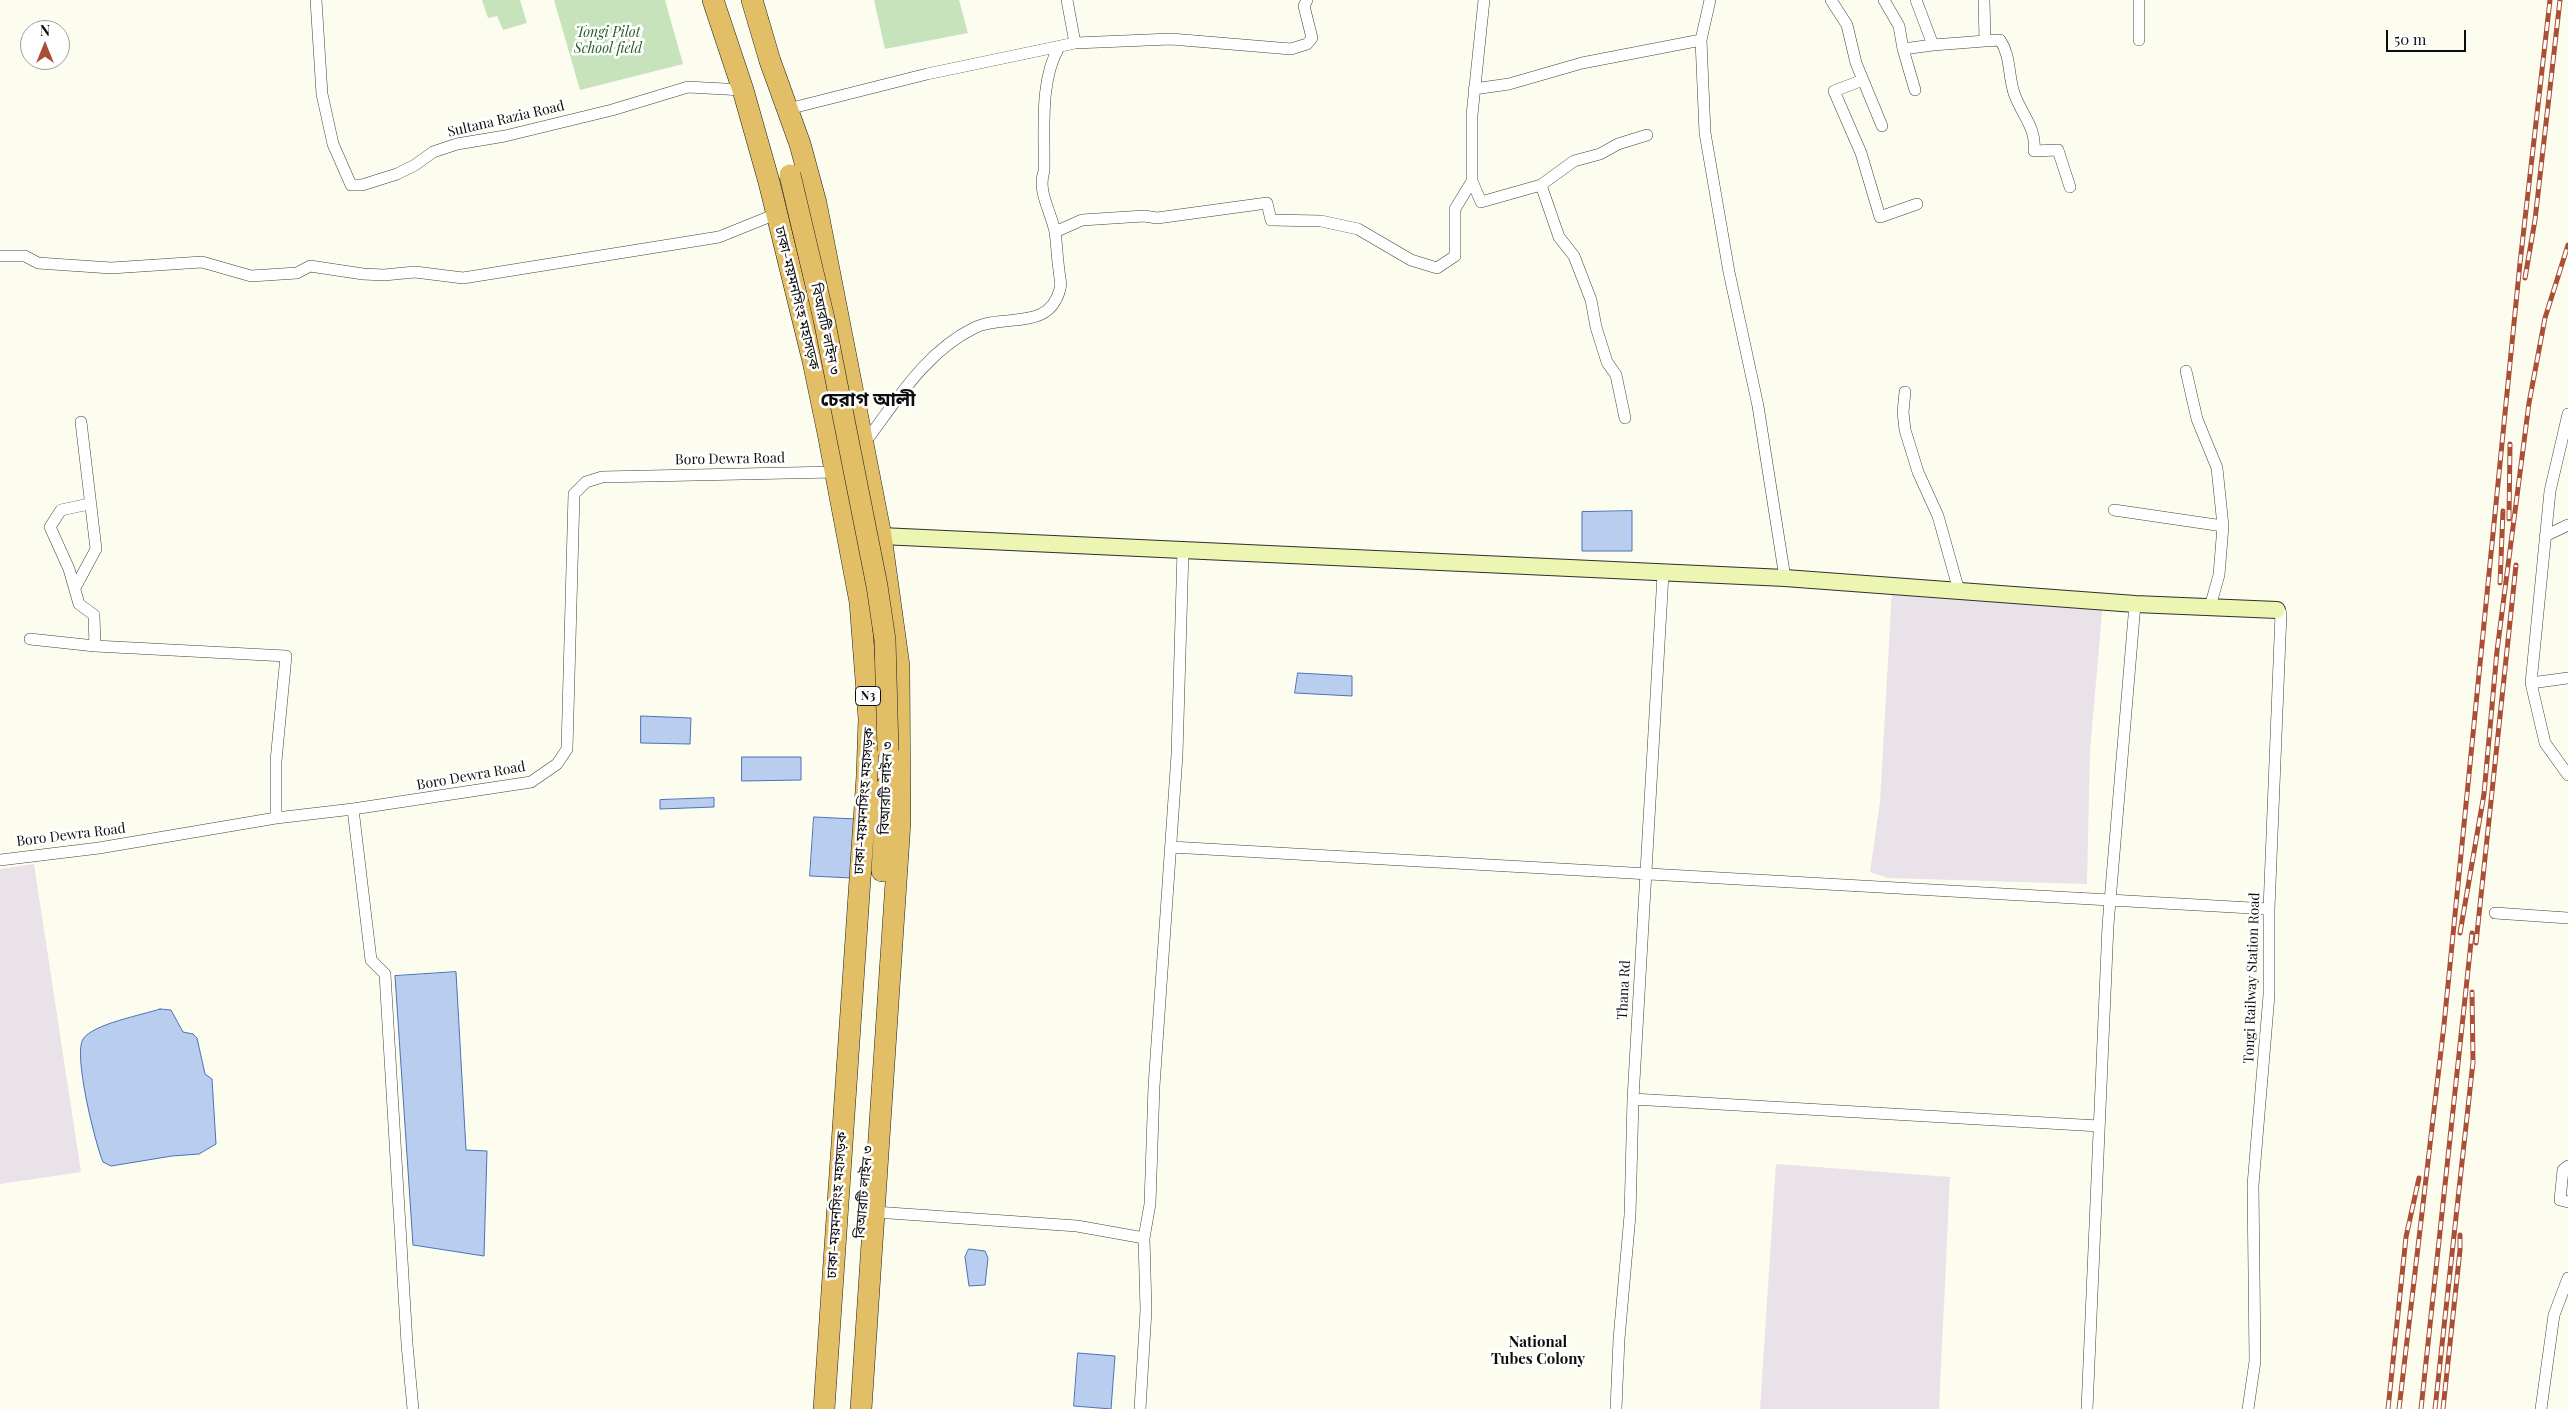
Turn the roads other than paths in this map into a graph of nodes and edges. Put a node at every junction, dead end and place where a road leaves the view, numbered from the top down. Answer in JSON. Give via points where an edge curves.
{"nodes":[{"id":1,"x":316,"y":0,"type":"edge"},
{"id":2,"x":713,"y":0,"type":"edge"},
{"id":3,"x":752,"y":0,"type":"edge"},
{"id":4,"x":1067,"y":0,"type":"edge"},
{"id":5,"x":1307,"y":0,"type":"edge"},
{"id":6,"x":1484,"y":0,"type":"edge"},
{"id":7,"x":1710,"y":0,"type":"edge"},
{"id":8,"x":1831,"y":0,"type":"edge"},
{"id":9,"x":1884,"y":0,"type":"edge"},
{"id":10,"x":1916,"y":0,"type":"edge"},
{"id":11,"x":1984,"y":0,"type":"edge"},
{"id":12,"x":2139,"y":0,"type":"edge"},
{"id":13,"x":1701,"y":40,"type":"junction"},
{"id":14,"x":2139,"y":40,"type":"dead end"},
{"id":15,"x":1985,"y":41,"type":"junction"},
{"id":16,"x":1075,"y":42,"type":"junction"},
{"id":17,"x":1933,"y":45,"type":"junction"},
{"id":18,"x":1059,"y":47,"type":"junction"},
{"id":19,"x":1903,"y":49,"type":"junction"},
{"id":20,"x":1863,"y":80,"type":"junction"},
{"id":21,"x":1474,"y":89,"type":"junction"},
{"id":22,"x":743,"y":90,"type":"junction"},
{"id":23,"x":1915,"y":90,"type":"dead end"},
{"id":24,"x":788,"y":109,"type":"junction"},
{"id":25,"x":1882,"y":126,"type":"dead end"},
{"id":26,"x":1647,"y":135,"type":"dead end"},
{"id":27,"x":790,"y":175,"type":"dead end"},
{"id":28,"x":1472,"y":181,"type":"junction"},
{"id":29,"x":1541,"y":185,"type":"junction"},
{"id":30,"x":2070,"y":187,"type":"dead end"},
{"id":31,"x":1917,"y":204,"type":"dead end"},
{"id":32,"x":776,"y":214,"type":"junction"},
{"id":33,"x":1054,"y":232,"type":"junction"},
{"id":34,"x":0,"y":256,"type":"edge"},
{"id":35,"x":2186,"y":372,"type":"dead end"},
{"id":36,"x":1905,"y":392,"type":"dead end"},
{"id":37,"x":2568,"y":414,"type":"edge"},
{"id":38,"x":1625,"y":418,"type":"dead end"},
{"id":39,"x":81,"y":422,"type":"dead end"},
{"id":40,"x":862,"y":445,"type":"junction"},
{"id":41,"x":834,"y":472,"type":"junction"},
{"id":42,"x":89,"y":504,"type":"junction"},
{"id":43,"x":2114,"y":510,"type":"dead end"},
{"id":44,"x":2568,"y":524,"type":"edge"},
{"id":45,"x":2222,"y":526,"type":"junction"},
{"id":46,"x":881,"y":536,"type":"junction"},
{"id":47,"x":2545,"y":536,"type":"junction"},
{"id":48,"x":1184,"y":550,"type":"junction"},
{"id":49,"x":1663,"y":574,"type":"junction"},
{"id":50,"x":1785,"y":578,"type":"junction"},
{"id":51,"x":75,"y":588,"type":"junction"},
{"id":52,"x":1959,"y":591,"type":"junction"},
{"id":53,"x":2136,"y":604,"type":"junction"},
{"id":54,"x":2210,"y":607,"type":"junction"},
{"id":55,"x":2277,"y":610,"type":"joint"},
{"id":56,"x":30,"y":639,"type":"dead end"},
{"id":57,"x":95,"y":646,"type":"junction"},
{"id":58,"x":2568,"y":678,"type":"edge"},
{"id":59,"x":2531,"y":683,"type":"junction"},
{"id":60,"x":2568,"y":775,"type":"edge"},
{"id":61,"x":353,"y":809,"type":"junction"},
{"id":62,"x":276,"y":818,"type":"junction"},
{"id":63,"x":1171,"y":847,"type":"junction"},
{"id":64,"x":0,"y":860,"type":"edge"},
{"id":65,"x":1646,"y":874,"type":"junction"},
{"id":66,"x":2110,"y":900,"type":"junction"},
{"id":67,"x":2269,"y":909,"type":"junction"},
{"id":68,"x":2495,"y":912,"type":"dead end"},
{"id":69,"x":2568,"y":918,"type":"edge"},
{"id":70,"x":1632,"y":1099,"type":"junction"},
{"id":71,"x":2099,"y":1126,"type":"junction"},
{"id":72,"x":2568,"y":1166,"type":"edge"},
{"id":73,"x":2568,"y":1202,"type":"edge"},
{"id":74,"x":875,"y":1212,"type":"junction"},
{"id":75,"x":1144,"y":1238,"type":"junction"},
{"id":76,"x":2568,"y":1278,"type":"edge"},
{"id":77,"x":413,"y":1409,"type":"edge"},
{"id":78,"x":824,"y":1409,"type":"edge"},
{"id":79,"x":852,"y":1409,"type":"edge"},
{"id":80,"x":861,"y":1409,"type":"edge"},
{"id":81,"x":1140,"y":1409,"type":"edge"},
{"id":82,"x":1616,"y":1409,"type":"edge"},
{"id":83,"x":2087,"y":1409,"type":"edge"},
{"id":84,"x":2248,"y":1409,"type":"edge"},
{"id":85,"x":2541,"y":1409,"type":"edge"}],
"edges":[{"from":1,"to":22,"type":"street","name":"Sultana Razia Road","via":[[322,94],[334,144],[350,186],[362,186],[397,174],[433,152],[457,144],[603,112],[688,87]]},
{"from":2,"to":22,"type":"highway","name":"ঢাকা-ময়মনসিংহ মহাসড়ক","number":"N3"},
{"from":3,"to":24,"type":"highway","number":"N3"},
{"from":4,"to":16,"type":"street"},
{"from":5,"to":16,"type":"street","via":[[1304,6],[1312,38],[1307,44],[1291,50],[1171,39]]},
{"from":6,"to":21,"type":"street"},
{"from":7,"to":13,"type":"street"},
{"from":8,"to":20,"type":"street","via":[[1847,25]]},
{"from":9,"to":19,"type":"street","via":[[1898,26]]},
{"from":10,"to":17,"type":"street"},
{"from":11,"to":15,"type":"street"},
{"from":12,"to":14,"type":"street"},
{"from":13,"to":21,"type":"street","via":[[1582,63],[1509,84]]},
{"from":13,"to":50,"type":"street","via":[[1705,133],[1729,272],[1758,406]]},
{"from":15,"to":17,"type":"street"},
{"from":15,"to":30,"type":"street","via":[[2000,40],[2006,50],[2014,93],[2036,140],[2034,151],[2058,150]]},
{"from":16,"to":18,"type":"street"},
{"from":17,"to":19,"type":"street"},
{"from":18,"to":24,"type":"street","via":[[927,74]]},
{"from":18,"to":33,"type":"street","via":[[1051,60],[1047,79],[1044,171],[1040,183]]},
{"from":19,"to":23,"type":"street"},
{"from":20,"to":25,"type":"street"},
{"from":20,"to":31,"type":"street","via":[[1834,91],[1862,153],[1880,217]]},
{"from":21,"to":28,"type":"street"},
{"from":22,"to":32,"type":"highway","name":"ঢাকা-ময়মনসিংহ মহাসড়ক","number":"N3"},
{"from":24,"to":40,"type":"highway","number":"N3","via":[[816,203]]},
{"from":26,"to":29,"type":"street","via":[[1574,161]]},
{"from":27,"to":79,"type":"highway","name":"বিআরটি লাইন ৩","bridge":true,"via":[[824,319],[876,586],[885,640],[888,699],[872,1080],[855,1297]]},
{"from":28,"to":29,"type":"street","via":[[1481,202]]},
{"from":28,"to":33,"type":"street","via":[[1455,209],[1454,256],[1437,268],[1411,260],[1358,229],[1321,221],[1271,220],[1267,203],[1157,218],[1082,220]]},
{"from":29,"to":38,"type":"street","via":[[1559,237],[1574,256],[1591,300],[1607,362],[1616,375]]},
{"from":32,"to":34,"type":"street","via":[[719,237],[463,278],[414,272],[363,274],[310,266],[297,273],[251,276],[202,262],[112,268],[38,263],[25,256]]},
{"from":32,"to":41,"type":"highway","name":"ঢাকা-ময়মনসিংহ মহাসড়ক","number":"N3","via":[[813,361]]},
{"from":33,"to":40,"type":"street","via":[[1061,288],[1054,303],[1043,315],[990,322],[955,338],[924,366]]},
{"from":35,"to":45,"type":"street","via":[[2197,419],[2217,468]]},
{"from":36,"to":52,"type":"street","via":[[1905,430],[1918,472],[1938,516]]},
{"from":37,"to":47,"type":"street","via":[[2550,491]]},
{"from":39,"to":42,"type":"street"},
{"from":40,"to":46,"type":"highway","number":"N3"},
{"from":41,"to":61,"type":"street","name":"Boro Dewra Road","via":[[602,477],[586,482],[574,494],[568,750],[557,764],[531,782]]},
{"from":41,"to":78,"type":"highway","name":"ঢাকা-ময়মনসিংহ মহাসড়ক","number":"N3","via":[[860,602],[869,719]]},
{"from":42,"to":51,"type":"street","via":[[96,549]]},
{"from":42,"to":51,"type":"street","via":[[61,510],[50,527]]},
{"from":43,"to":45,"type":"street"},
{"from":44,"to":47,"type":"street"},
{"from":45,"to":54,"type":"street","via":[[2219,575]]},
{"from":46,"to":48,"type":"street"},
{"from":46,"to":74,"type":"highway","number":"N3","via":[[899,666],[900,822]]},
{"from":47,"to":59,"type":"street"},
{"from":48,"to":49,"type":"street"},
{"from":48,"to":63,"type":"street"},
{"from":49,"to":50,"type":"street"},
{"from":49,"to":65,"type":"street","name":"Thana Rd"},
{"from":50,"to":52,"type":"street"},
{"from":51,"to":57,"type":"street","via":[[79,604],[94,615]]},
{"from":52,"to":53,"type":"street"},
{"from":53,"to":54,"type":"street"},
{"from":53,"to":66,"type":"street"},
{"from":54,"to":55,"type":"street"},
{"from":55,"to":67,"type":"street","name":"Tongi Railway Station Road","via":[[2282,613]]},
{"from":56,"to":57,"type":"street"},
{"from":57,"to":62,"type":"street","via":[[286,656],[276,761]]},
{"from":58,"to":59,"type":"street"},
{"from":59,"to":60,"type":"street","via":[[2545,743]]},
{"from":61,"to":62,"type":"street","name":"Boro Dewra Road"},
{"from":61,"to":77,"type":"street","via":[[371,960],[385,974]]},
{"from":62,"to":64,"type":"street","name":"Boro Dewra Road","via":[[99,848]]},
{"from":63,"to":65,"type":"street"},
{"from":63,"to":75,"type":"street","via":[[1154,1086],[1150,1204]]},
{"from":65,"to":66,"type":"street"},
{"from":65,"to":70,"type":"street","name":"Thana Rd"},
{"from":66,"to":67,"type":"street"},
{"from":66,"to":71,"type":"street"},
{"from":67,"to":84,"type":"street","name":"Tongi Railway Station Road","via":[[2269,995],[2253,1185],[2255,1361]]},
{"from":68,"to":69,"type":"street"},
{"from":70,"to":71,"type":"street"},
{"from":70,"to":82,"type":"street","name":"Thana Rd","via":[[1630,1216]]},
{"from":71,"to":83,"type":"street"},
{"from":72,"to":73,"type":"street","via":[[2563,1170],[2560,1200]]},
{"from":74,"to":75,"type":"street","via":[[1077,1226]]},
{"from":74,"to":80,"type":"highway","number":"N3"},
{"from":75,"to":81,"type":"street","via":[[1146,1310]]},
{"from":76,"to":85,"type":"street","via":[[2554,1315]]}]}
